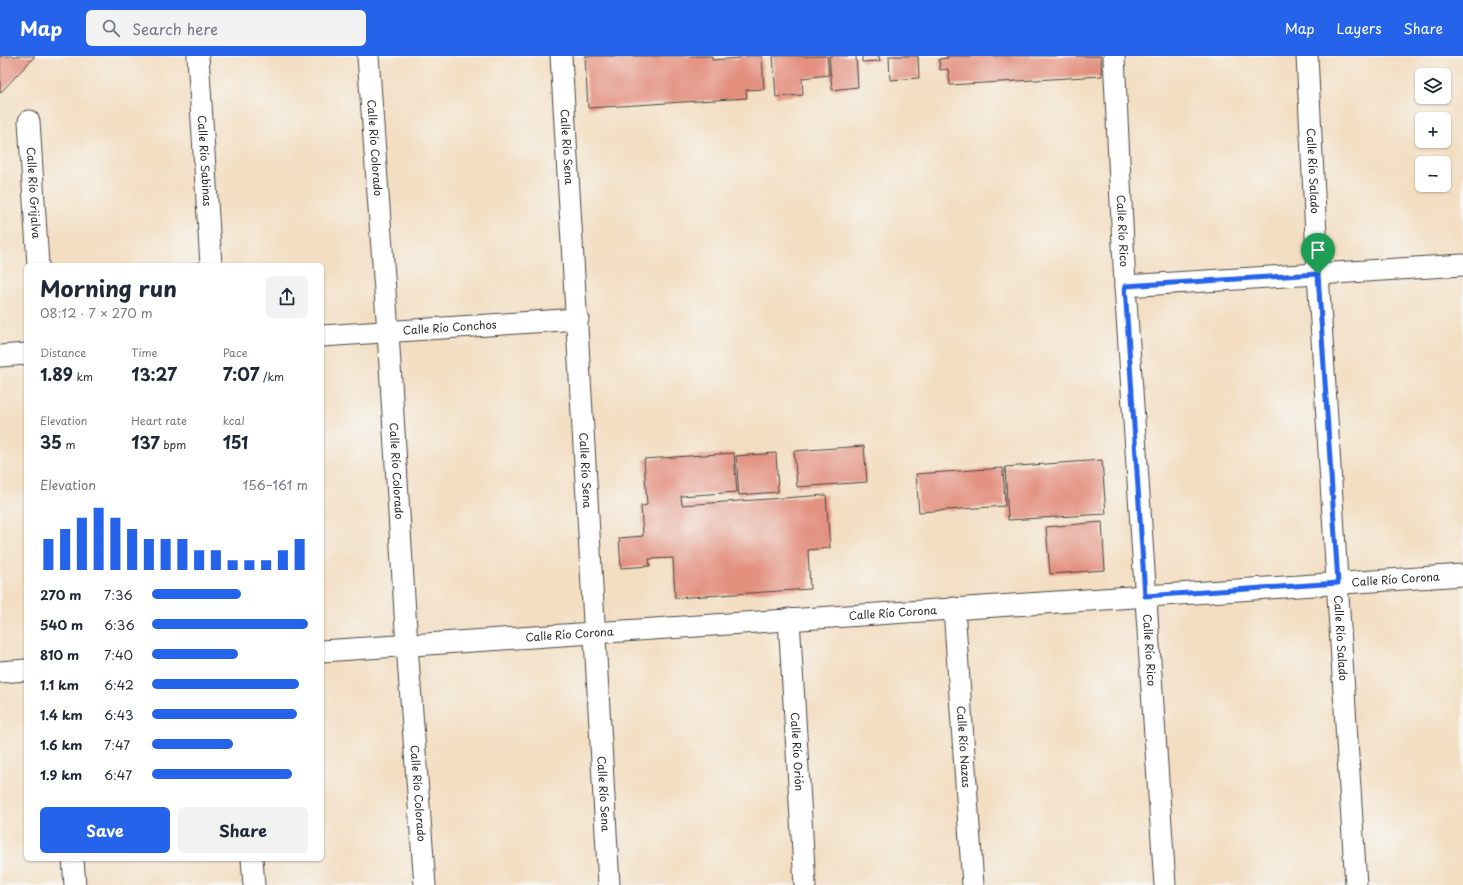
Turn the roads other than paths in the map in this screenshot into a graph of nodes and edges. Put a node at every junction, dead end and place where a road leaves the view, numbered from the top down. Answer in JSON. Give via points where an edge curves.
{"nodes":[{"id":1,"x":198,"y":56,"type":"edge"},
{"id":2,"x":368,"y":56,"type":"edge"},
{"id":3,"x":561,"y":56,"type":"edge"},
{"id":4,"x":1114,"y":56,"type":"edge"},
{"id":5,"x":1307,"y":56,"type":"edge"},
{"id":6,"x":29,"y":121,"type":"dead end"},
{"id":7,"x":38,"y":263,"type":"edge"},
{"id":8,"x":212,"y":263,"type":"edge"},
{"id":9,"x":1463,"y":265,"type":"edge"},
{"id":10,"x":1318,"y":274,"type":"junction"},
{"id":11,"x":1125,"y":286,"type":"junction"},
{"id":12,"x":578,"y":319,"type":"junction"},
{"id":13,"x":388,"y":332,"type":"junction"},
{"id":14,"x":324,"y":336,"type":"edge"},
{"id":15,"x":24,"y":354,"type":"edge"},
{"id":16,"x":0,"y":356,"type":"edge"},
{"id":17,"x":1463,"y":575,"type":"edge"},
{"id":18,"x":1338,"y":583,"type":"junction"},
{"id":19,"x":1145,"y":596,"type":"junction"},
{"id":20,"x":954,"y":608,"type":"junction"},
{"id":21,"x":789,"y":619,"type":"junction"},
{"id":22,"x":594,"y":633,"type":"junction"},
{"id":23,"x":407,"y":646,"type":"junction"},
{"id":24,"x":324,"y":651,"type":"edge"},
{"id":25,"x":24,"y":670,"type":"edge"},
{"id":26,"x":0,"y":672,"type":"edge"},
{"id":27,"x":73,"y":861,"type":"edge"},
{"id":28,"x":252,"y":861,"type":"edge"},
{"id":29,"x":75,"y":885,"type":"edge"},
{"id":30,"x":254,"y":885,"type":"edge"},
{"id":31,"x":425,"y":885,"type":"edge"},
{"id":32,"x":609,"y":885,"type":"edge"},
{"id":33,"x":805,"y":885,"type":"edge"},
{"id":34,"x":973,"y":885,"type":"edge"},
{"id":35,"x":1165,"y":885,"type":"edge"},
{"id":36,"x":1356,"y":885,"type":"edge"}],
"edges":[{"from":1,"to":8,"type":"street","name":"Calle Río Sabinas"},
{"from":2,"to":13,"type":"street","name":"Calle Río Colorado"},
{"from":3,"to":12,"type":"street","name":"Calle Río Sena"},
{"from":4,"to":11,"type":"street","name":"Calle Río Rico"},
{"from":5,"to":10,"type":"street","name":"Calle Río Salado"},
{"from":6,"to":7,"type":"street","name":"Calle Río Grijalva"},
{"from":9,"to":10,"type":"street"},
{"from":10,"to":11,"type":"street"},
{"from":10,"to":18,"type":"street","name":"Calle Río Salado"},
{"from":11,"to":19,"type":"street","name":"Calle Río Rico"},
{"from":12,"to":13,"type":"street","name":"Calle Río Conchos"},
{"from":12,"to":22,"type":"street","name":"Calle Río Sena"},
{"from":13,"to":14,"type":"street","name":"Calle Río Conchos"},
{"from":13,"to":23,"type":"street","name":"Calle Río Colorado"},
{"from":15,"to":16,"type":"street"},
{"from":17,"to":18,"type":"street","name":"Calle Río Corona"},
{"from":18,"to":19,"type":"street","name":"Calle Río Corona"},
{"from":18,"to":36,"type":"street","name":"Calle Río Salado"},
{"from":19,"to":20,"type":"street","name":"Calle Río Corona"},
{"from":19,"to":35,"type":"street","name":"Calle Río Rico"},
{"from":20,"to":21,"type":"street","name":"Calle Río Corona"},
{"from":20,"to":34,"type":"street","name":"Calle Río Nazas"},
{"from":21,"to":22,"type":"street","name":"Calle Río Corona"},
{"from":21,"to":33,"type":"street","name":"Calle Río Orión"},
{"from":22,"to":23,"type":"street","name":"Calle Río Corona"},
{"from":22,"to":32,"type":"street","name":"Calle Río Sena"},
{"from":23,"to":24,"type":"street","name":"Calle Río Corona"},
{"from":23,"to":31,"type":"street","name":"Calle Río Colorado"},
{"from":25,"to":26,"type":"street"},
{"from":27,"to":29,"type":"street"},
{"from":28,"to":30,"type":"street"}]}
